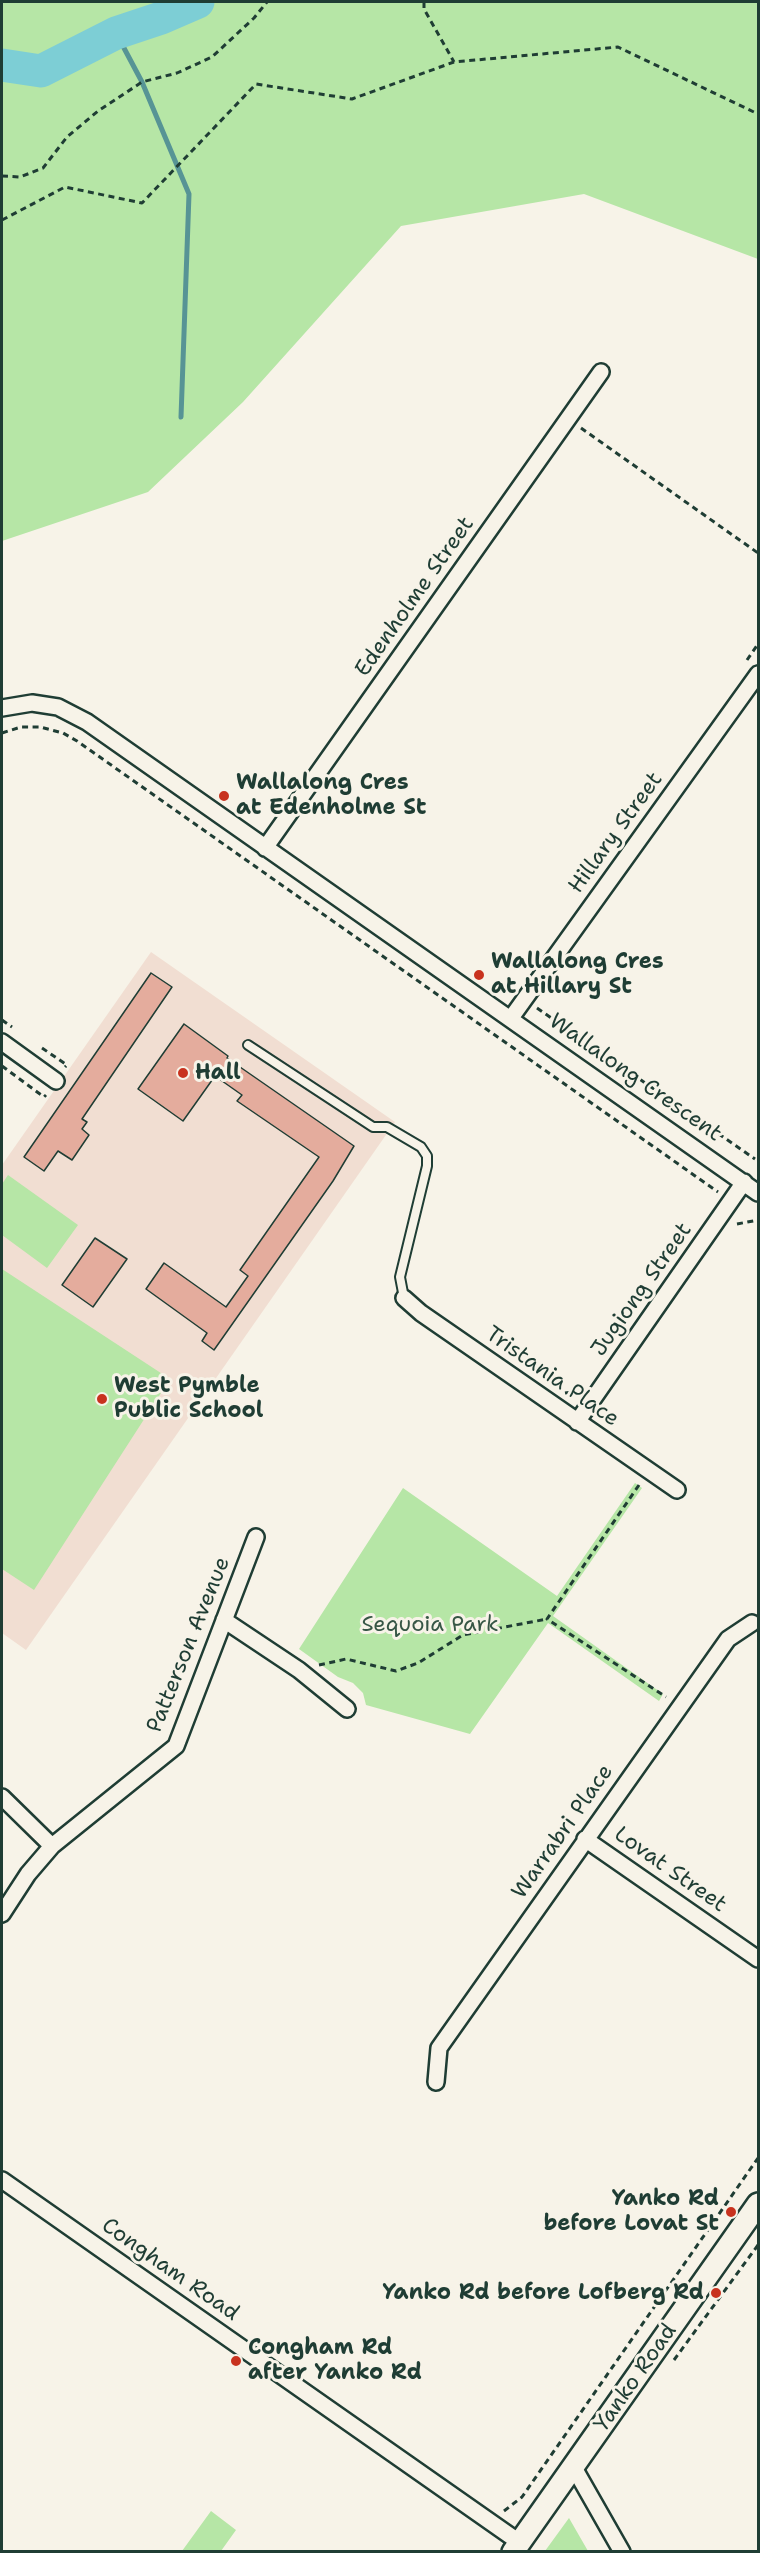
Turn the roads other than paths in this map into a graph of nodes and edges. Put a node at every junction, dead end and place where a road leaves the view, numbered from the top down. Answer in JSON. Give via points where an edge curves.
{"nodes":[{"id":1,"x":601,"y":372,"type":"dead end"},
{"id":2,"x":759,"y":674,"type":"edge"},
{"id":3,"x":2,"y":708,"type":"edge"},
{"id":4,"x":265,"y":848,"type":"junction"},
{"id":5,"x":511,"y":1018,"type":"junction"},
{"id":6,"x":2,"y":1042,"type":"edge"},
{"id":7,"x":248,"y":1045,"type":"dead end"},
{"id":8,"x":56,"y":1081,"type":"dead end"},
{"id":9,"x":753,"y":1185,"type":"edge"},
{"id":10,"x":404,"y":1298,"type":"joint"},
{"id":11,"x":577,"y":1422,"type":"junction"},
{"id":12,"x":677,"y":1490,"type":"dead end"},
{"id":13,"x":256,"y":1537,"type":"dead end"},
{"id":14,"x":224,"y":1620,"type":"junction"},
{"id":15,"x":752,"y":1623,"type":"dead end"},
{"id":16,"x":347,"y":1710,"type":"dead end"},
{"id":17,"x":2,"y":1797,"type":"edge"},
{"id":18,"x":585,"y":1839,"type":"junction"},
{"id":19,"x":52,"y":1846,"type":"junction"},
{"id":20,"x":2,"y":1914,"type":"edge"},
{"id":21,"x":759,"y":1959,"type":"edge"},
{"id":22,"x":436,"y":2082,"type":"dead end"},
{"id":23,"x":2,"y":2180,"type":"edge"},
{"id":24,"x":759,"y":2204,"type":"edge"},
{"id":25,"x":573,"y":2466,"type":"junction"},
{"id":26,"x":516,"y":2547,"type":"edge"},
{"id":27,"x":622,"y":2552,"type":"edge"}],
"edges":[{"from":1,"to":4,"type":"street","name":"Edenholme Street"},
{"from":2,"to":5,"type":"street","name":"Hillary Street"},
{"from":3,"to":4,"type":"street","name":"Wallalong Crescent","via":[[32,703],[73,713]]},
{"from":4,"to":5,"type":"street","name":"Wallalong Crescent"},
{"from":5,"to":9,"type":"street","name":"Wallalong Crescent"},
{"from":6,"to":8,"type":"street"},
{"from":7,"to":10,"type":"lane","via":[[373,1126],[387,1127],[421,1147],[427,1156],[400,1278]]},
{"from":9,"to":11,"type":"street","name":"Jugiong Street"},
{"from":10,"to":11,"type":"street","name":"Tristania Place"},
{"from":11,"to":12,"type":"street","name":"Tristania Place"},
{"from":13,"to":14,"type":"street","name":"Patterson Avenue"},
{"from":14,"to":16,"type":"street","via":[[299,1670]]},
{"from":14,"to":19,"type":"street","name":"Patterson Avenue","via":[[176,1746]]},
{"from":15,"to":18,"type":"street","name":"Warrabri Place","via":[[728,1639]]},
{"from":17,"to":19,"type":"street"},
{"from":18,"to":21,"type":"street","name":"Lovat Street"},
{"from":18,"to":22,"type":"street","name":"Warrabri Place","via":[[439,2048]]},
{"from":19,"to":20,"type":"street","name":"Patterson Avenue"},
{"from":23,"to":26,"type":"street","name":"Congham Road"},
{"from":24,"to":25,"type":"main road","name":"Yanko Road"},
{"from":25,"to":26,"type":"main road","name":"Yanko Road"},
{"from":25,"to":27,"type":"street"}]}
